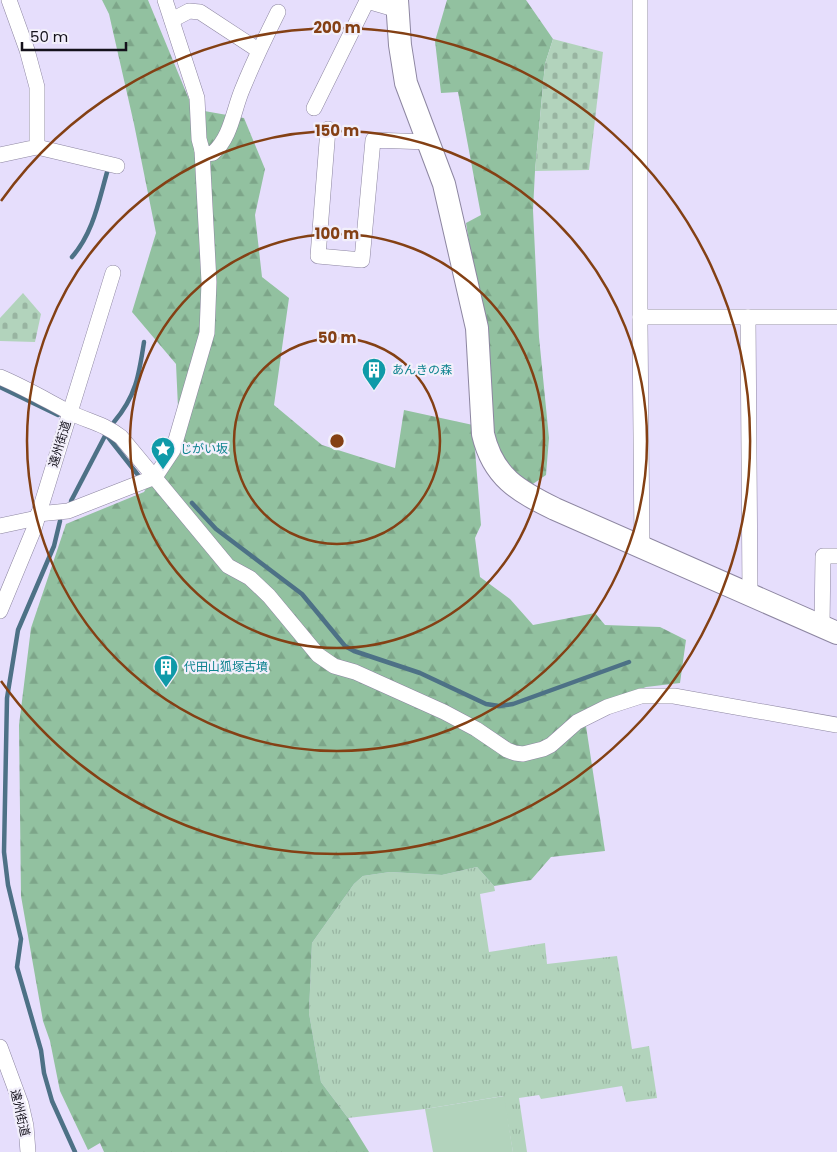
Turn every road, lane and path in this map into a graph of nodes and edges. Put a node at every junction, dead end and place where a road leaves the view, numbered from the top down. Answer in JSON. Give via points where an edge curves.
{"nodes":[{"id":1,"x":9,"y":0,"type":"edge"},
{"id":2,"x":165,"y":0,"type":"edge"},
{"id":3,"x":640,"y":0,"type":"edge"},
{"id":4,"x":398,"y":5,"type":"edge"},
{"id":5,"x":278,"y":12,"type":"dead end"},
{"id":6,"x":172,"y":20,"type":"junction"},
{"id":7,"x":258,"y":50,"type":"junction"},
{"id":8,"x":314,"y":108,"type":"dead end"},
{"id":9,"x":328,"y":129,"type":"dead end"},
{"id":10,"x":428,"y":142,"type":"junction"},
{"id":11,"x":37,"y":147,"type":"junction"},
{"id":12,"x":202,"y":150,"type":"junction"},
{"id":13,"x":0,"y":155,"type":"edge"},
{"id":14,"x":117,"y":166,"type":"dead end"},
{"id":15,"x":112,"y":273,"type":"dead end"},
{"id":16,"x":640,"y":317,"type":"junction"},
{"id":17,"x":748,"y":317,"type":"junction"},
{"id":18,"x":837,"y":317,"type":"edge"},
{"id":19,"x":0,"y":377,"type":"edge"},
{"id":20,"x":70,"y":412,"type":"junction"},
{"id":21,"x":155,"y":477,"type":"junction"},
{"id":22,"x":38,"y":516,"type":"junction"},
{"id":23,"x":0,"y":526,"type":"edge"},
{"id":24,"x":642,"y":547,"type":"junction"},
{"id":25,"x":837,"y":556,"type":"edge"},
{"id":26,"x":750,"y":595,"type":"junction"},
{"id":27,"x":0,"y":611,"type":"edge"},
{"id":28,"x":830,"y":630,"type":"edge"},
{"id":29,"x":837,"y":725,"type":"edge"},
{"id":30,"x":0,"y":1047,"type":"edge"},
{"id":31,"x":28,"y":1152,"type":"edge"}],
"edges":[{"from":1,"to":11,"type":"street","via":[[37,87]]},
{"from":2,"to":6,"type":"street"},
{"from":3,"to":16,"type":"street"},
{"from":4,"to":8,"type":"street","via":[[367,1]]},
{"from":4,"to":10,"type":"street","via":[[406,83]]},
{"from":5,"to":7,"type":"street"},
{"from":6,"to":7,"type":"street","via":[[189,11],[200,12]]},
{"from":6,"to":12,"type":"street","via":[[197,98]]},
{"from":7,"to":12,"type":"street","via":[[223,144],[213,154]]},
{"from":9,"to":10,"type":"street","via":[[318,256],[362,260],[373,140]]},
{"from":10,"to":24,"type":"street","via":[[444,184],[477,328],[483,434],[494,464],[508,481],[530,497]]},
{"from":11,"to":13,"type":"street"},
{"from":11,"to":14,"type":"street"},
{"from":12,"to":21,"type":"street","via":[[209,282],[207,333],[172,450]]},
{"from":15,"to":20,"type":"street","name":"遠州街道"},
{"from":16,"to":17,"type":"street"},
{"from":16,"to":24,"type":"street"},
{"from":17,"to":18,"type":"street"},
{"from":17,"to":26,"type":"street"},
{"from":19,"to":20,"type":"street"},
{"from":20,"to":21,"type":"street","via":[[108,427],[121,437]]},
{"from":20,"to":22,"type":"street","name":"遠州街道"},
{"from":21,"to":22,"type":"street","via":[[68,511]]},
{"from":21,"to":29,"type":"street","via":[[228,566],[250,578],[263,590],[318,655],[334,666],[355,672],[444,712],[514,753],[533,753],[543,749],[577,722],[641,696],[674,696]]},
{"from":22,"to":23,"type":"street"},
{"from":22,"to":27,"type":"street","name":"遠州街道"},
{"from":24,"to":26,"type":"street"},
{"from":25,"to":28,"type":"street","via":[[823,556]]},
{"from":26,"to":28,"type":"street"},
{"from":30,"to":31,"type":"street","name":"遠州街道","via":[[21,1104]]}]}
